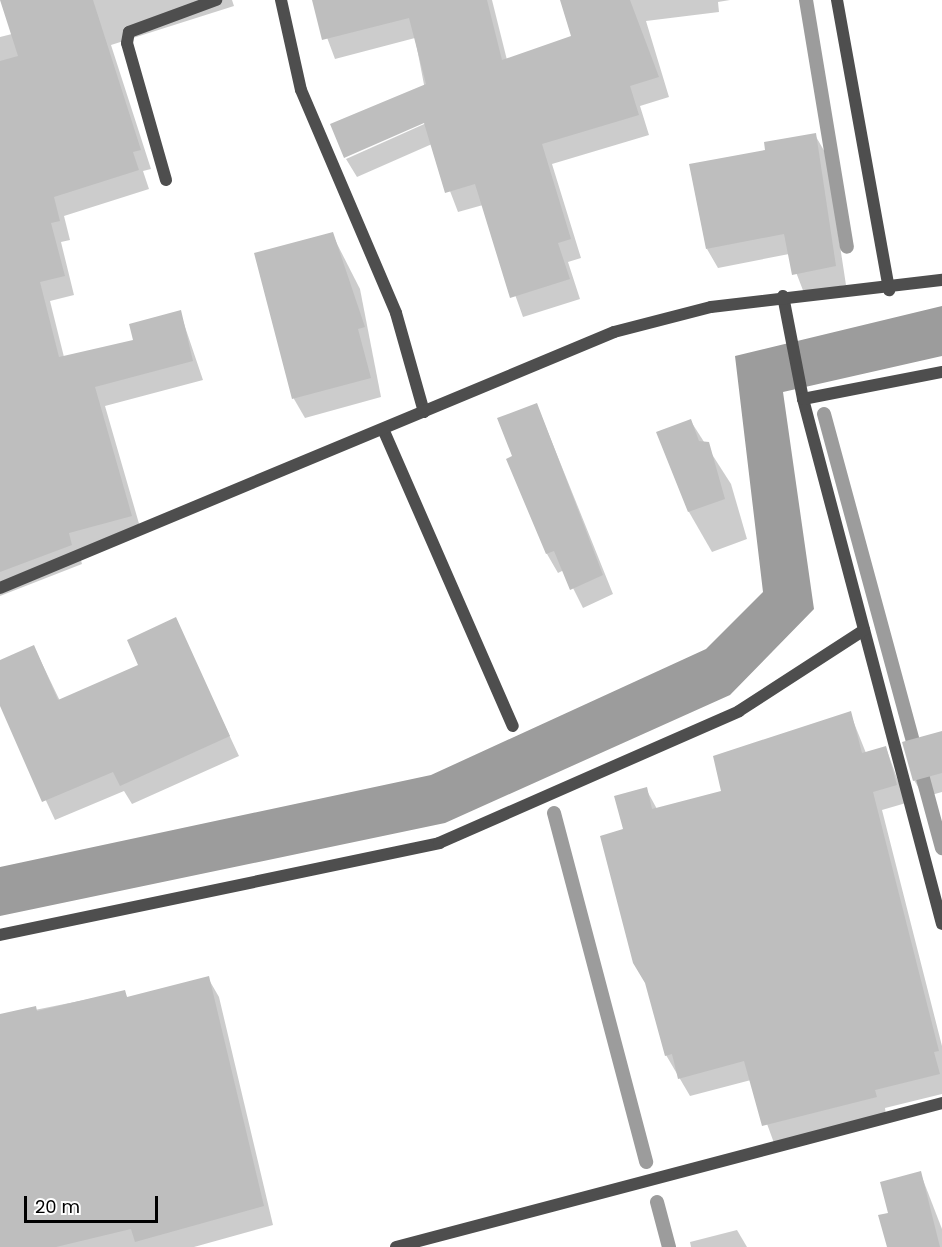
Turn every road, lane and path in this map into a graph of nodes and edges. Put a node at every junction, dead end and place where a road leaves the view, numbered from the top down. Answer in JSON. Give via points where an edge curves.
{"nodes":[{"id":1,"x":216,"y":0,"type":"edge"},
{"id":2,"x":281,"y":0,"type":"edge"},
{"id":3,"x":837,"y":0,"type":"edge"},
{"id":4,"x":166,"y":180,"type":"dead end"},
{"id":5,"x":942,"y":280,"type":"edge"},
{"id":6,"x":889,"y":290,"type":"junction"},
{"id":7,"x":783,"y":296,"type":"junction"},
{"id":8,"x":942,"y":372,"type":"edge"},
{"id":9,"x":802,"y":395,"type":"junction"},
{"id":10,"x":424,"y":412,"type":"junction"},
{"id":11,"x":383,"y":429,"type":"junction"},
{"id":12,"x":0,"y":588,"type":"edge"},
{"id":13,"x":864,"y":630,"type":"junction"},
{"id":14,"x":513,"y":726,"type":"dead end"},
{"id":15,"x":942,"y":924,"type":"edge"},
{"id":16,"x":0,"y":934,"type":"edge"},
{"id":17,"x":942,"y":1103,"type":"edge"},
{"id":18,"x":396,"y":1247,"type":"edge"}],
"edges":[{"from":1,"to":4,"type":"street","via":[[129,32],[127,43]]},
{"from":2,"to":10,"type":"street","via":[[301,90],[396,313]]},
{"from":3,"to":6,"type":"street"},
{"from":5,"to":6,"type":"street"},
{"from":6,"to":7,"type":"street"},
{"from":7,"to":9,"type":"street"},
{"from":7,"to":10,"type":"street","via":[[711,307],[615,332]]},
{"from":8,"to":9,"type":"street"},
{"from":9,"to":13,"type":"street"},
{"from":10,"to":11,"type":"street"},
{"from":11,"to":12,"type":"street"},
{"from":11,"to":14,"type":"street"},
{"from":13,"to":15,"type":"street"},
{"from":13,"to":16,"type":"street","via":[[739,711],[439,843]]},
{"from":17,"to":18,"type":"street"}]}
